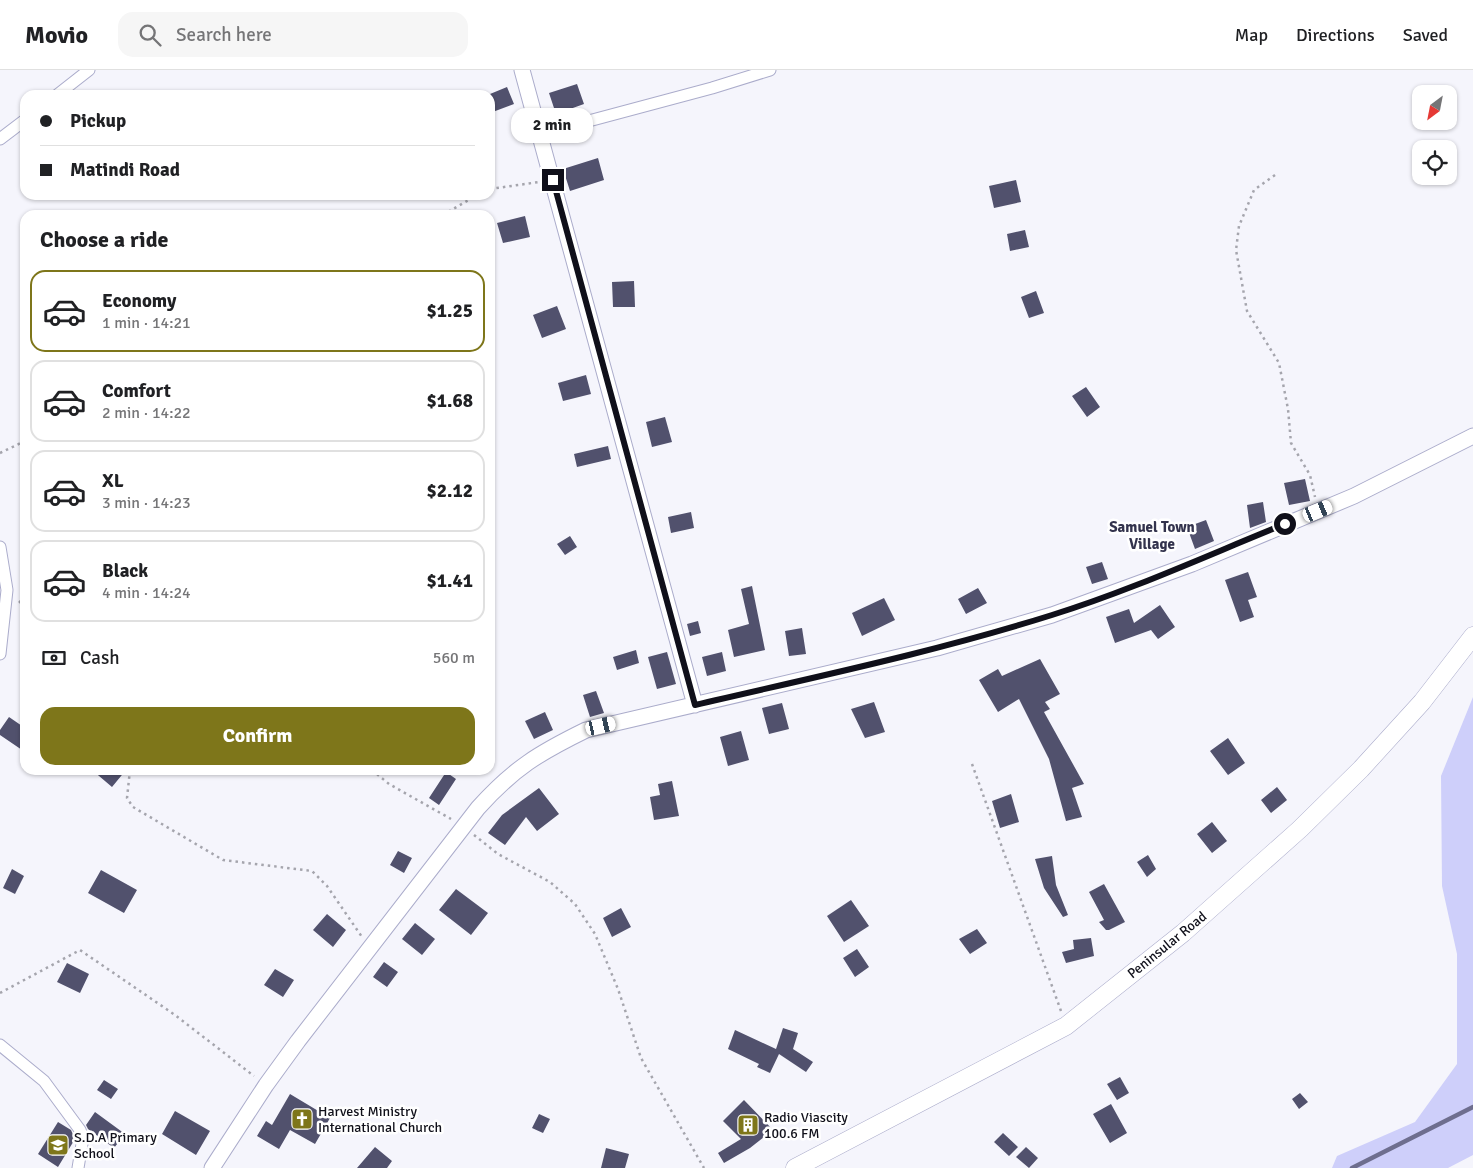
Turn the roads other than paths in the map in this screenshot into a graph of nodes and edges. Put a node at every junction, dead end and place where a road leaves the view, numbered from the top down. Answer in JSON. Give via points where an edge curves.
{"nodes":[{"id":1,"x":89,"y":70,"type":"edge"},
{"id":2,"x":522,"y":70,"type":"edge"},
{"id":3,"x":770,"y":70,"type":"edge"},
{"id":4,"x":63,"y":90,"type":"edge"},
{"id":5,"x":20,"y":124,"type":"edge"},
{"id":6,"x":540,"y":134,"type":"junction"},
{"id":7,"x":0,"y":139,"type":"edge"},
{"id":8,"x":1473,"y":436,"type":"edge"},
{"id":9,"x":0,"y":547,"type":"edge"},
{"id":10,"x":1473,"y":636,"type":"edge"},
{"id":11,"x":0,"y":654,"type":"edge"},
{"id":12,"x":695,"y":705,"type":"junction"},
{"id":13,"x":0,"y":1046,"type":"edge"},
{"id":14,"x":801,"y":1167,"type":"edge"},
{"id":15,"x":78,"y":1168,"type":"edge"},
{"id":16,"x":212,"y":1168,"type":"edge"}],
"edges":[{"from":1,"to":4,"type":"street"},
{"from":2,"to":6,"type":"street"},
{"from":3,"to":6,"type":"street"},
{"from":5,"to":7,"type":"street"},
{"from":6,"to":12,"type":"street"},
{"from":8,"to":12,"type":"street","via":[[1354,496],[1192,564],[1052,615],[937,648]]},
{"from":9,"to":11,"type":"street","via":[[7,590]]},
{"from":10,"to":14,"type":"main road","name":"Peninsular Road","via":[[1416,708],[1361,769],[1300,829],[1183,933],[1066,1026]]},
{"from":12,"to":16,"type":"street","via":[[586,730],[542,751],[502,780],[266,1085]]},
{"from":13,"to":15,"type":"street","via":[[44,1080],[80,1130],[83,1138]]}]}
